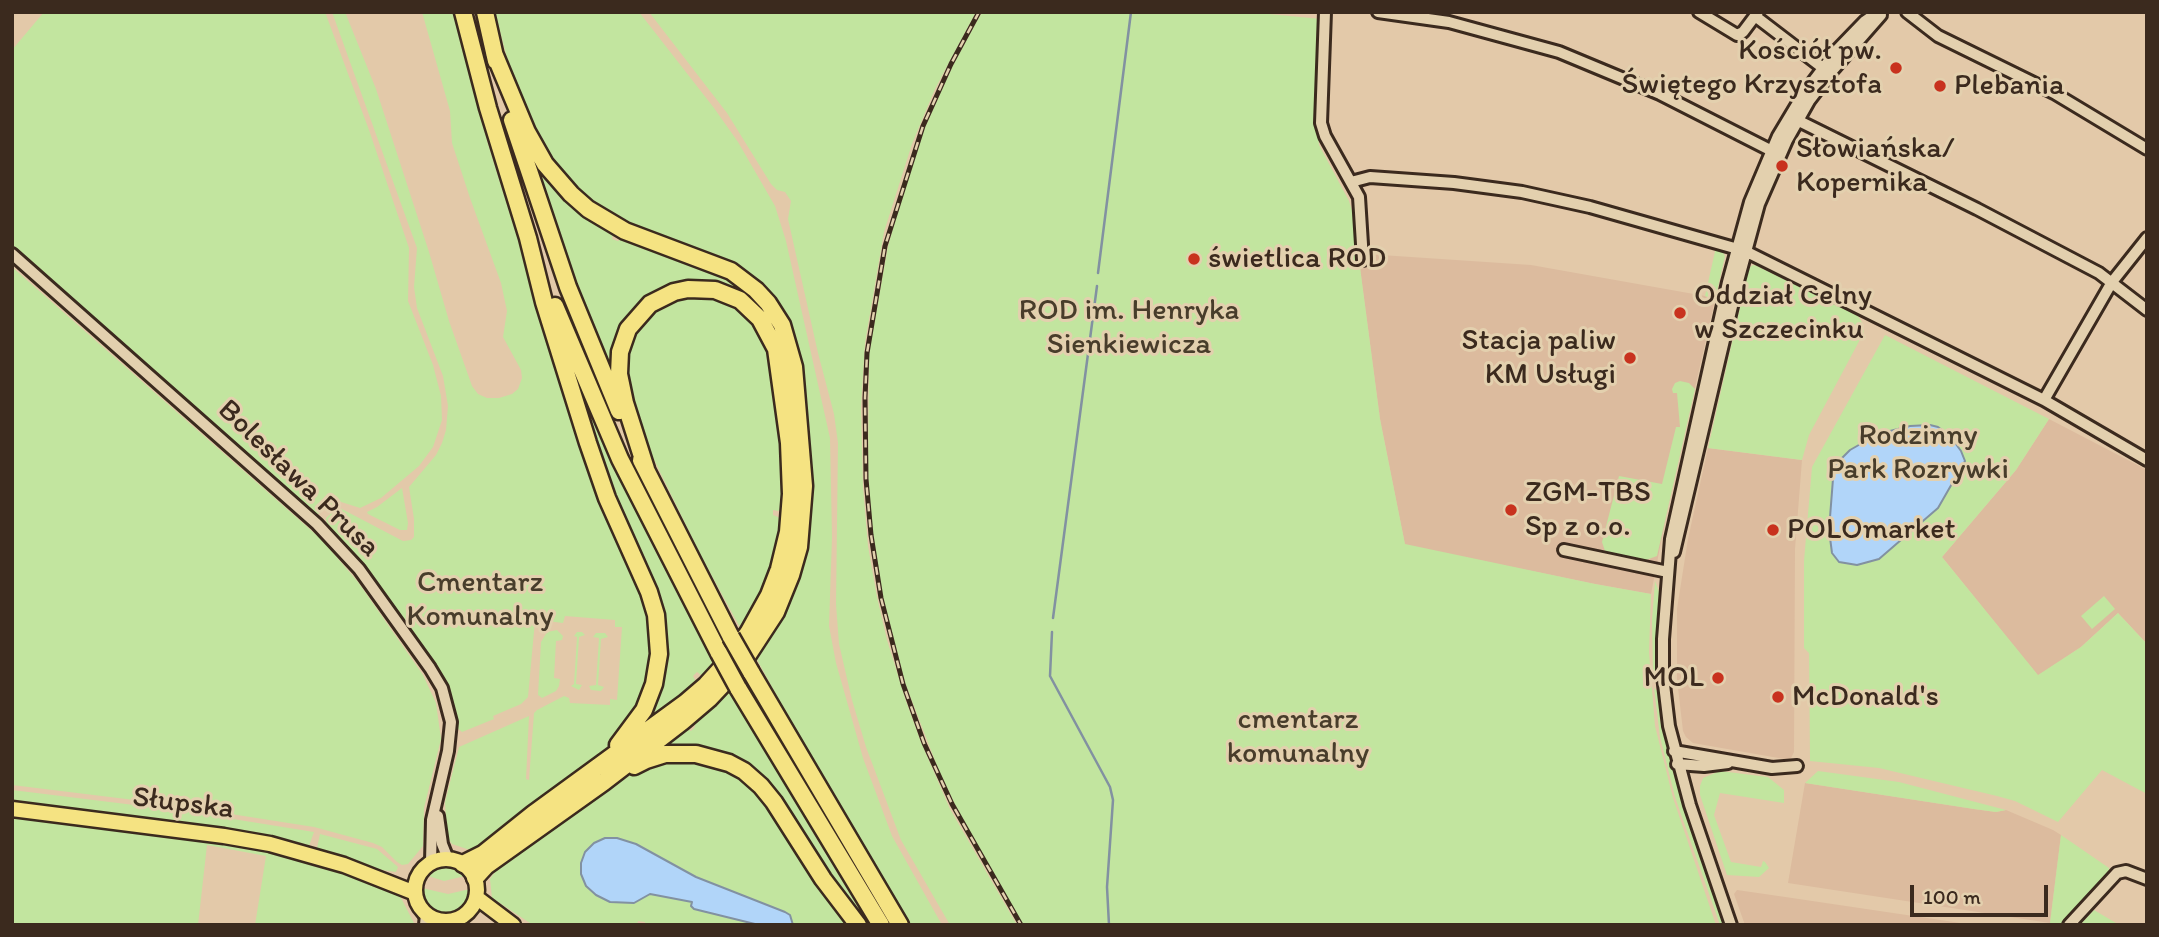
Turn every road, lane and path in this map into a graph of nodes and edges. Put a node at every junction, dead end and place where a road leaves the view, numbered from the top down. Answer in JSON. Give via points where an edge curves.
{"nodes":[{"id":1,"x":463,"y":12,"type":"edge"},
{"id":2,"x":485,"y":12,"type":"edge"},
{"id":3,"x":1325,"y":12,"type":"edge"},
{"id":4,"x":1378,"y":12,"type":"edge"},
{"id":5,"x":1699,"y":12,"type":"edge"},
{"id":6,"x":1878,"y":12,"type":"edge"},
{"id":7,"x":1884,"y":12,"type":"edge"},
{"id":8,"x":1907,"y":12,"type":"edge"},
{"id":9,"x":1756,"y":14,"type":"edge"},
{"id":10,"x":494,"y":53,"type":"junction"},
{"id":11,"x":1823,"y":68,"type":"junction"},
{"id":12,"x":1797,"y":120,"type":"junction"},
{"id":13,"x":2147,"y":149,"type":"edge"},
{"id":14,"x":1772,"y":151,"type":"junction"},
{"id":15,"x":1351,"y":182,"type":"junction"},
{"id":16,"x":2147,"y":238,"type":"edge"},
{"id":17,"x":528,"y":239,"type":"junction"},
{"id":18,"x":1741,"y":249,"type":"junction"},
{"id":19,"x":12,"y":254,"type":"edge"},
{"id":20,"x":1363,"y":260,"type":"dead end"},
{"id":21,"x":2112,"y":282,"type":"junction"},
{"id":22,"x":2147,"y":310,"type":"edge"},
{"id":23,"x":2043,"y":400,"type":"junction"},
{"id":24,"x":2147,"y":460,"type":"edge"},
{"id":25,"x":646,"y":469,"type":"junction"},
{"id":26,"x":1564,"y":550,"type":"dead end"},
{"id":27,"x":1668,"y":572,"type":"junction"},
{"id":28,"x":1674,"y":751,"type":"junction"},
{"id":29,"x":603,"y":763,"type":"junction"},
{"id":30,"x":1731,"y":763,"type":"junction"},
{"id":31,"x":1677,"y":764,"type":"junction"},
{"id":32,"x":1699,"y":765,"type":"junction"},
{"id":33,"x":1797,"y":766,"type":"dead end"},
{"id":34,"x":604,"y":782,"type":"junction"},
{"id":35,"x":1685,"y":789,"type":"junction"},
{"id":36,"x":437,"y":796,"type":"junction"},
{"id":37,"x":12,"y":809,"type":"edge"},
{"id":38,"x":456,"y":861,"type":"junction"},
{"id":39,"x":431,"y":862,"type":"junction"},
{"id":40,"x":344,"y":866,"type":"junction"},
{"id":41,"x":417,"y":878,"type":"junction"},
{"id":42,"x":475,"y":878,"type":"junction"},
{"id":43,"x":2147,"y":879,"type":"edge"},
{"id":44,"x":415,"y":893,"type":"junction"},
{"id":45,"x":476,"y":897,"type":"junction"},
{"id":46,"x":467,"y":912,"type":"junction"},
{"id":47,"x":426,"y":919,"type":"edge"},
{"id":48,"x":440,"y":923,"type":"edge"},
{"id":49,"x":506,"y":925,"type":"edge"},
{"id":50,"x":513,"y":925,"type":"edge"},
{"id":51,"x":858,"y":925,"type":"edge"},
{"id":52,"x":881,"y":925,"type":"edge"},
{"id":53,"x":900,"y":925,"type":"edge"},
{"id":54,"x":1731,"y":925,"type":"edge"},
{"id":55,"x":2069,"y":925,"type":"edge"}],
"edges":[{"from":1,"to":17,"type":"highway"},
{"from":2,"to":10,"type":"highway"},
{"from":3,"to":15,"type":"street","via":[[1321,123]]},
{"from":4,"to":14,"type":"street","via":[[1448,22],[1559,52],[1661,93]]},
{"from":5,"to":9,"type":"street","via":[[1737,35]]},
{"from":6,"to":11,"type":"street"},
{"from":7,"to":12,"type":"street"},
{"from":8,"to":13,"type":"street","via":[[1938,36],[2054,93]]},
{"from":9,"to":11,"type":"street"},
{"from":10,"to":25,"type":"highway","via":[[568,287]]},
{"from":10,"to":34,"type":"highway","via":[[527,132],[564,186],[608,222],[718,264],[744,280],[782,325],[794,367],[803,517],[796,558],[776,612],[754,649],[723,686]]},
{"from":11,"to":14,"type":"street"},
{"from":12,"to":18,"type":"street"},
{"from":12,"to":21,"type":"street"},
{"from":14,"to":18,"type":"street","via":[[1750,202]]},
{"from":15,"to":18,"type":"street","via":[[1370,177],[1431,181],[1535,195]]},
{"from":15,"to":20,"type":"street","via":[[1360,200]]},
{"from":16,"to":21,"type":"street"},
{"from":17,"to":29,"type":"highway","via":[[598,473],[656,615],[657,670],[644,710]]},
{"from":17,"to":52,"type":"highway","bridge":true,"via":[[620,459],[719,653]]},
{"from":18,"to":23,"type":"street"},
{"from":18,"to":27,"type":"street"},
{"from":19,"to":36,"type":"street","name":"Bolesława Prusa","via":[[300,508],[367,580],[430,668],[446,699],[451,738]]},
{"from":21,"to":22,"type":"street"},
{"from":21,"to":23,"type":"street"},
{"from":23,"to":24,"type":"street"},
{"from":25,"to":29,"type":"highway","via":[[619,374],[628,329],[650,304],[674,292],[701,289],[740,300],[760,319],[779,365],[791,494],[779,569],[755,623],[720,669],[685,703]]},
{"from":25,"to":53,"type":"highway","bridge":true,"via":[[731,637]]},
{"from":26,"to":27,"type":"street"},
{"from":27,"to":28,"type":"street","via":[[1663,676]]},
{"from":28,"to":30,"type":"street"},
{"from":28,"to":31,"type":"street"},
{"from":29,"to":38,"type":"highway","via":[[483,854]]},
{"from":30,"to":32,"type":"street"},
{"from":30,"to":33,"type":"street"},
{"from":31,"to":32,"type":"street"},
{"from":31,"to":35,"type":"street"},
{"from":32,"to":35,"type":"street"},
{"from":34,"to":42,"type":"highway"},
{"from":34,"to":51,"type":"highway","via":[[665,754],[713,757],[737,767],[774,802]]},
{"from":35,"to":54,"type":"street"},
{"from":36,"to":38,"type":"street","name":"Bolesława Prusa","via":[[439,830]]},
{"from":36,"to":39,"type":"street","name":"Bolesława Prusa"},
{"from":37,"to":40,"type":"main road","name":"Słupska","via":[[255,840]]},
{"from":38,"to":39,"type":"main road"},
{"from":38,"to":42,"type":"main road"},
{"from":39,"to":41,"type":"main road"},
{"from":40,"to":41,"type":"main road","name":"Słupska"},
{"from":40,"to":44,"type":"main road","name":"Słupska"},
{"from":41,"to":44,"type":"main road"},
{"from":42,"to":45,"type":"main road"},
{"from":43,"to":55,"type":"street","via":[[2126,871],[2117,873]]},
{"from":44,"to":47,"type":"main road"},
{"from":45,"to":46,"type":"main road"},
{"from":45,"to":50,"type":"main road"},
{"from":46,"to":48,"type":"main road"},
{"from":46,"to":49,"type":"main road"},
{"from":47,"to":48,"type":"main road"}]}
